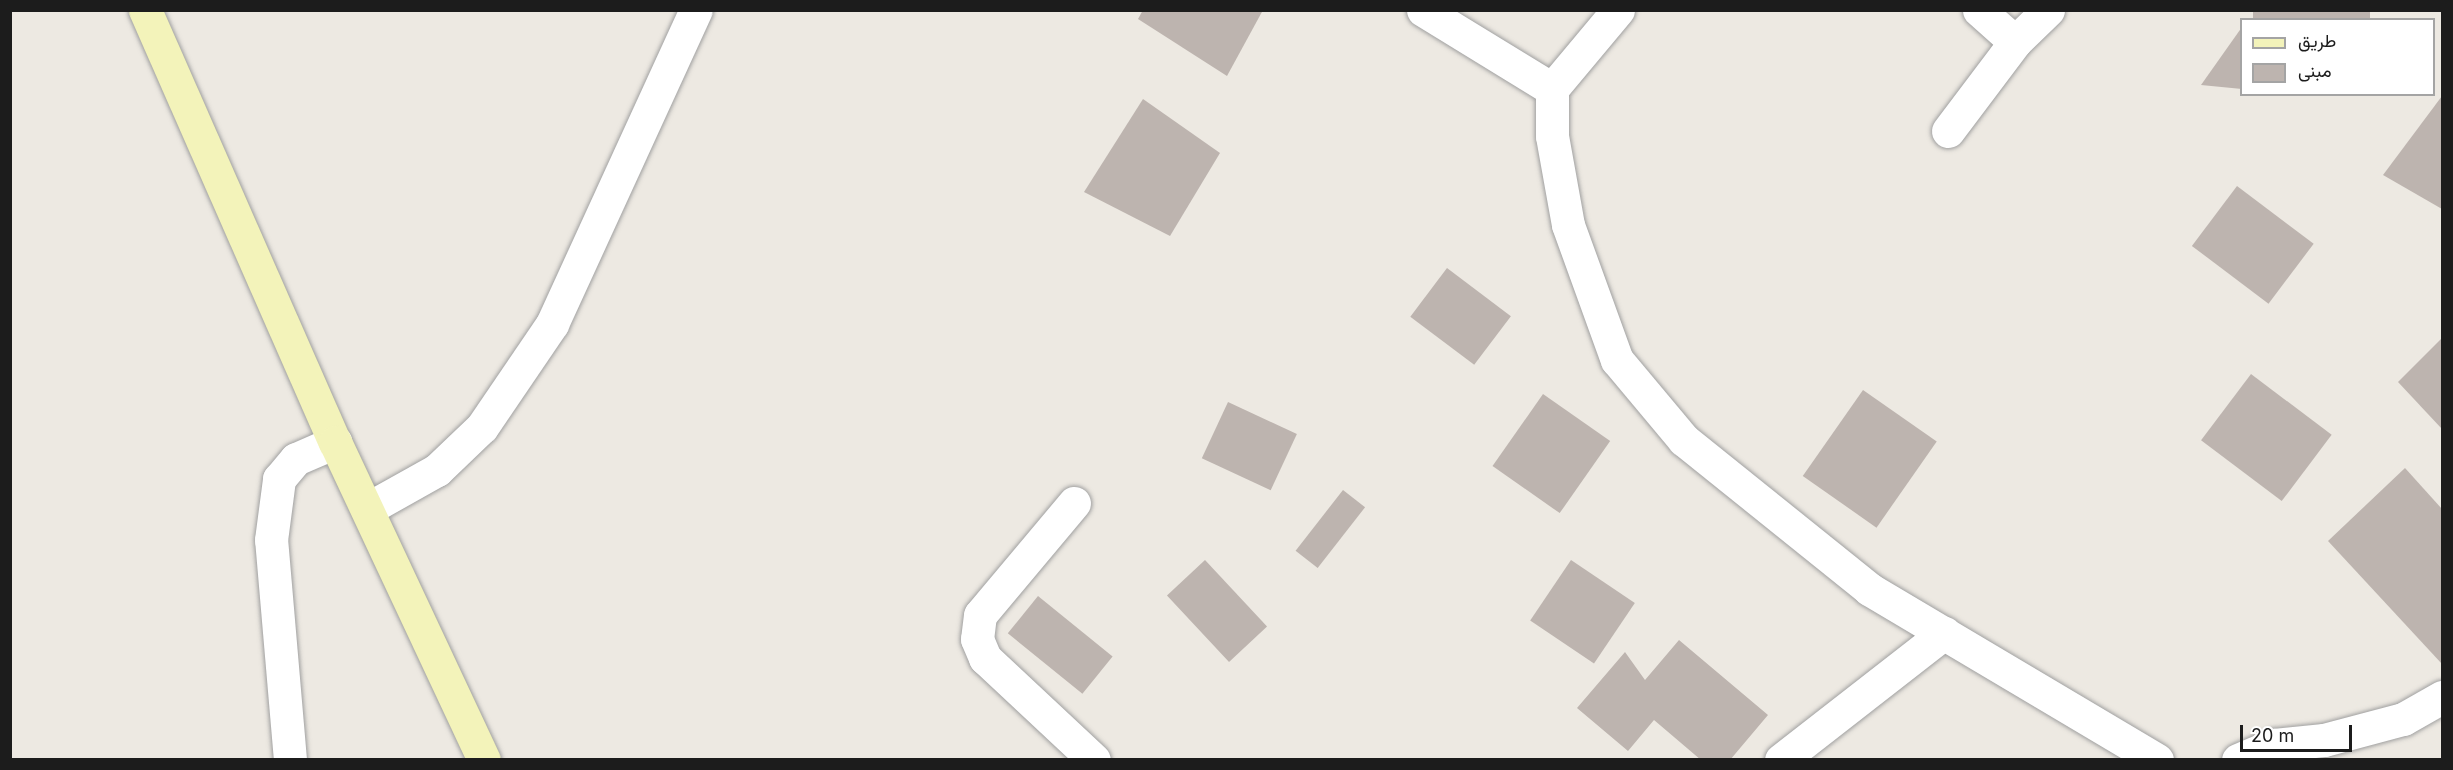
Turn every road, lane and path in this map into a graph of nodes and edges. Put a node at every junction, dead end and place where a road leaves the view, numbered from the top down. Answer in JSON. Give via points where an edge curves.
{"nodes":[{"id":1,"x":145,"y":10,"type":"edge"},
{"id":2,"x":696,"y":10,"type":"edge"},
{"id":3,"x":1423,"y":10,"type":"edge"},
{"id":4,"x":1618,"y":10,"type":"edge"},
{"id":5,"x":1979,"y":10,"type":"edge"},
{"id":6,"x":2048,"y":10,"type":"edge"},
{"id":7,"x":2015,"y":42,"type":"junction"},
{"id":8,"x":1552,"y":89,"type":"junction"},
{"id":9,"x":1948,"y":131,"type":"dead end"},
{"id":10,"x":335,"y":442,"type":"junction"},
{"id":11,"x":1074,"y":503,"type":"dead end"},
{"id":12,"x":369,"y":508,"type":"junction"},
{"id":13,"x":1944,"y":633,"type":"junction"},
{"id":14,"x":2442,"y":697,"type":"edge"},
{"id":15,"x":290,"y":759,"type":"edge"},
{"id":16,"x":484,"y":759,"type":"edge"},
{"id":17,"x":1094,"y":759,"type":"edge"},
{"id":18,"x":1781,"y":759,"type":"edge"},
{"id":19,"x":2157,"y":759,"type":"edge"},
{"id":20,"x":2238,"y":759,"type":"edge"}],
"edges":[{"from":1,"to":10,"type":"main road"},
{"from":2,"to":12,"type":"street","via":[[552,324],[482,427],[437,470]]},
{"from":3,"to":8,"type":"street"},
{"from":4,"to":8,"type":"street"},
{"from":5,"to":7,"type":"street"},
{"from":6,"to":7,"type":"street"},
{"from":7,"to":9,"type":"street"},
{"from":8,"to":13,"type":"street","via":[[1552,136],[1568,225],[1617,360],[1684,440],[1869,589]]},
{"from":10,"to":12,"type":"main road"},
{"from":10,"to":15,"type":"street","via":[[296,459],[279,479],[271,540]]},
{"from":11,"to":17,"type":"street","via":[[980,615],[977,639],[986,658]]},
{"from":12,"to":16,"type":"main road"},
{"from":13,"to":18,"type":"street"},
{"from":13,"to":19,"type":"street"},
{"from":14,"to":20,"type":"street","via":[[2403,719],[2324,740],[2274,745]]}]}
